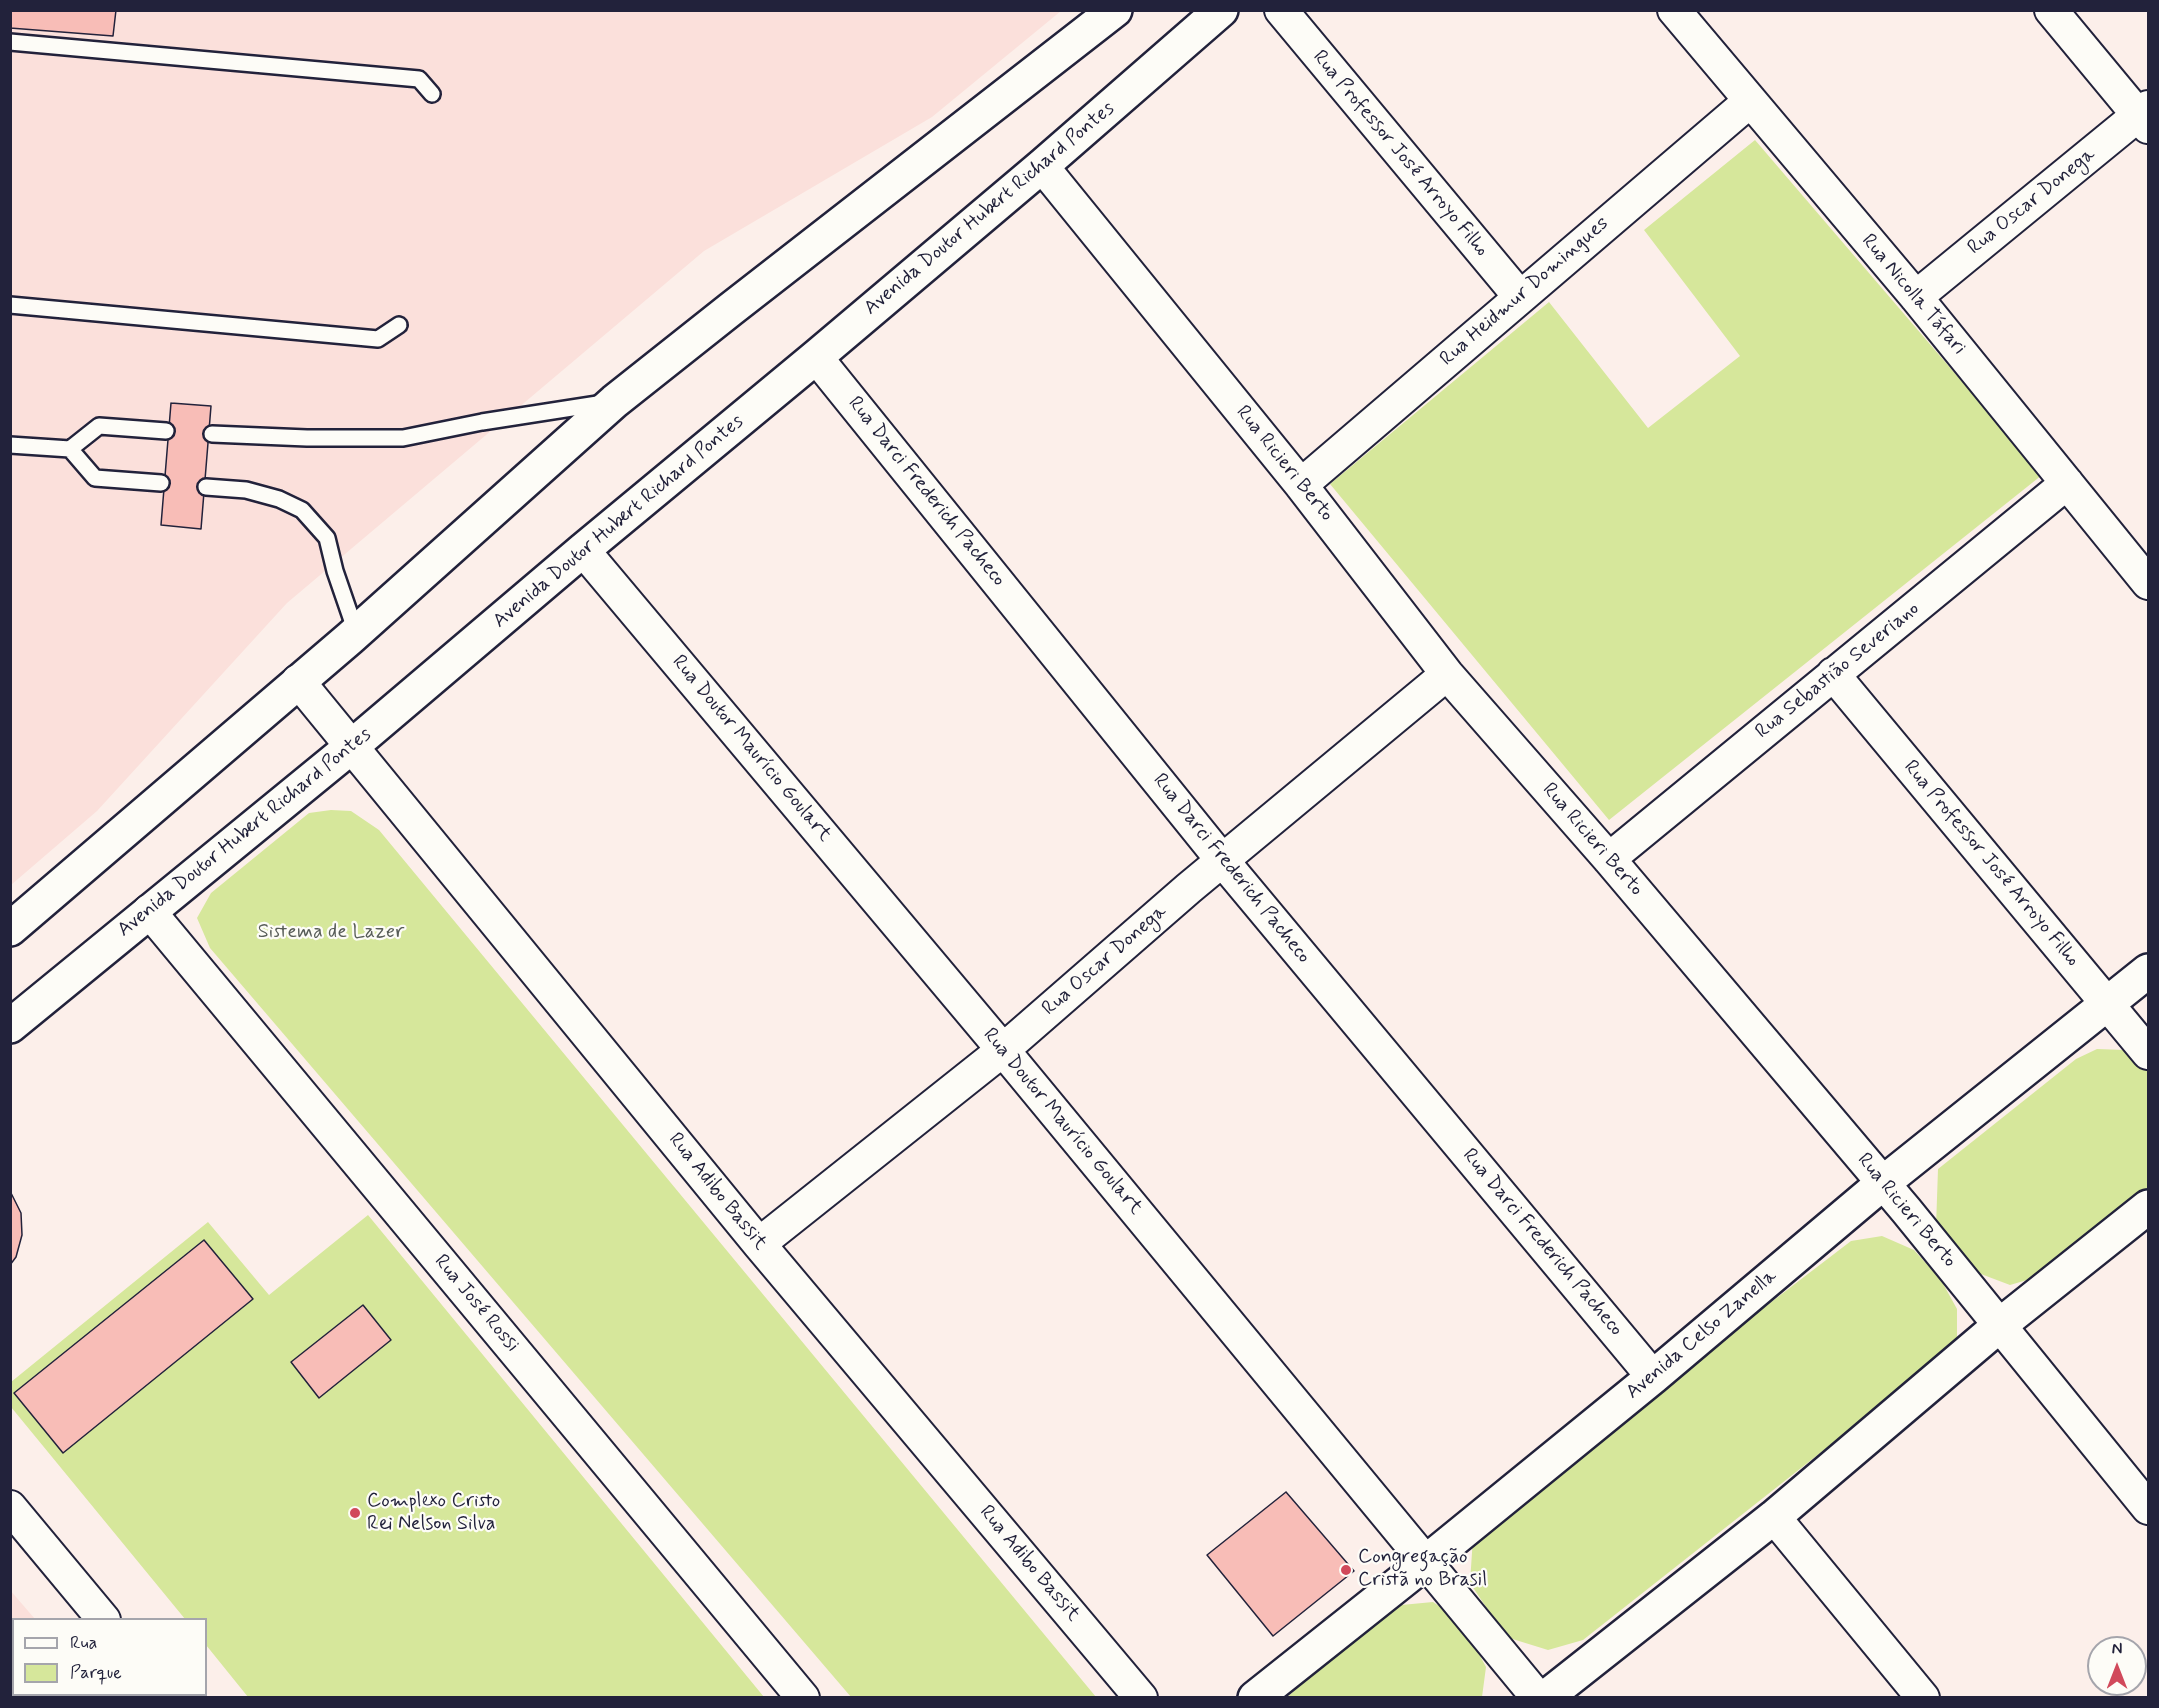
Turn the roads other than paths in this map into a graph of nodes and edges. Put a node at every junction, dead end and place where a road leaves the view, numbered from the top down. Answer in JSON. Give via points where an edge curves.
{"nodes":[{"id":1,"x":1115,"y":10,"type":"edge"},
{"id":2,"x":1221,"y":10,"type":"edge"},
{"id":3,"x":1281,"y":10,"type":"edge"},
{"id":4,"x":1674,"y":10,"type":"edge"},
{"id":5,"x":2051,"y":10,"type":"edge"},
{"id":6,"x":10,"y":42,"type":"edge"},
{"id":7,"x":432,"y":94,"type":"dead end"},
{"id":8,"x":1750,"y":101,"type":"junction"},
{"id":9,"x":2145,"y":116,"type":"edge"},
{"id":10,"x":1042,"y":166,"type":"junction"},
{"id":11,"x":1520,"y":297,"type":"junction"},
{"id":12,"x":1916,"y":297,"type":"junction"},
{"id":13,"x":10,"y":305,"type":"edge"},
{"id":14,"x":399,"y":325,"type":"dead end"},
{"id":15,"x":816,"y":357,"type":"junction"},
{"id":16,"x":615,"y":401,"type":"junction"},
{"id":17,"x":166,"y":432,"type":"dead end"},
{"id":18,"x":212,"y":434,"type":"dead end"},
{"id":19,"x":10,"y":445,"type":"edge"},
{"id":20,"x":70,"y":449,"type":"junction"},
{"id":21,"x":161,"y":483,"type":"dead end"},
{"id":22,"x":2067,"y":483,"type":"junction"},
{"id":23,"x":1301,"y":485,"type":"junction"},
{"id":24,"x":206,"y":487,"type":"dead end"},
{"id":25,"x":583,"y":550,"type":"junction"},
{"id":26,"x":2148,"y":583,"type":"edge"},
{"id":27,"x":356,"y":632,"type":"junction"},
{"id":28,"x":1447,"y":674,"type":"junction"},
{"id":29,"x":1833,"y":674,"type":"junction"},
{"id":30,"x":298,"y":681,"type":"junction"},
{"id":31,"x":351,"y":747,"type":"junction"},
{"id":32,"x":1609,"y":859,"type":"junction"},
{"id":33,"x":1222,"y":860,"type":"junction"},
{"id":34,"x":149,"y":911,"type":"junction"},
{"id":35,"x":10,"y":929,"type":"edge"},
{"id":36,"x":2148,"y":971,"type":"edge"},
{"id":37,"x":2107,"y":1004,"type":"junction"},
{"id":38,"x":10,"y":1026,"type":"edge"},
{"id":39,"x":1003,"y":1050,"type":"junction"},
{"id":40,"x":2148,"y":1053,"type":"edge"},
{"id":41,"x":1883,"y":1183,"type":"junction"},
{"id":42,"x":2148,"y":1207,"type":"edge"},
{"id":43,"x":759,"y":1244,"type":"junction"},
{"id":44,"x":2000,"y":1325,"type":"junction"},
{"id":45,"x":1653,"y":1377,"type":"junction"},
{"id":46,"x":10,"y":1507,"type":"edge"},
{"id":47,"x":2148,"y":1508,"type":"edge"},
{"id":48,"x":1774,"y":1517,"type":"junction"},
{"id":49,"x":1426,"y":1562,"type":"junction"},
{"id":50,"x":102,"y":1618,"type":"edge"},
{"id":51,"x":803,"y":1698,"type":"edge"},
{"id":52,"x":1141,"y":1698,"type":"edge"},
{"id":53,"x":1255,"y":1698,"type":"edge"},
{"id":54,"x":1538,"y":1698,"type":"edge"},
{"id":55,"x":1545,"y":1698,"type":"edge"},
{"id":56,"x":1923,"y":1698,"type":"edge"}],
"edges":[{"from":1,"to":16,"type":"main road"},
{"from":2,"to":10,"type":"main road","name":"Avenida Doutor Hubert Richard Pontes"},
{"from":3,"to":11,"type":"street","name":"Rua Professor José Arroyo Filho"},
{"from":4,"to":8,"type":"street","name":"Rua Nicolla Táfari"},
{"from":5,"to":9,"type":"street"},
{"from":6,"to":7,"type":"lane","via":[[419,79]]},
{"from":8,"to":11,"type":"street","name":"Rua Heidmur Domingues"},
{"from":8,"to":12,"type":"street","name":"Rua Nicolla Táfari"},
{"from":9,"to":12,"type":"street","name":"Rua Oscar Donega"},
{"from":10,"to":15,"type":"main road","name":"Avenida Doutor Hubert Richard Pontes"},
{"from":10,"to":23,"type":"street","name":"Rua Ricieri Berto"},
{"from":11,"to":23,"type":"street","name":"Rua Heidmur Domingues"},
{"from":12,"to":22,"type":"street","name":"Rua Nicolla Táfari"},
{"from":13,"to":14,"type":"lane","via":[[378,339]]},
{"from":15,"to":25,"type":"main road","name":"Avenida Doutor Hubert Richard Pontes"},
{"from":15,"to":33,"type":"street","name":"Rua Darci Frederich Pacheco"},
{"from":16,"to":18,"type":"lane","via":[[403,438]]},
{"from":16,"to":27,"type":"main road"},
{"from":17,"to":20,"type":"lane","via":[[99,426]]},
{"from":19,"to":20,"type":"lane"},
{"from":20,"to":21,"type":"lane","via":[[95,478]]},
{"from":22,"to":26,"type":"street","name":"Rua Nicolla Táfari"},
{"from":22,"to":29,"type":"street","name":"Rua Sebastião Severiano"},
{"from":23,"to":28,"type":"street","name":"Rua Ricieri Berto"},
{"from":24,"to":27,"type":"lane","via":[[246,490],[302,510],[327,538]]},
{"from":25,"to":31,"type":"main road","name":"Avenida Doutor Hubert Richard Pontes"},
{"from":25,"to":39,"type":"street","name":"Rua Doutor Maurício Goulart"},
{"from":27,"to":30,"type":"main road"},
{"from":28,"to":32,"type":"street","name":"Rua Ricieri Berto"},
{"from":28,"to":33,"type":"street","name":"Rua Oscar Donega"},
{"from":29,"to":32,"type":"street","name":"Rua Sebastião Severiano"},
{"from":29,"to":37,"type":"street","name":"Rua Professor José Arroyo Filho"},
{"from":30,"to":31,"type":"street","name":"Rua Adibo Bassit"},
{"from":30,"to":35,"type":"main road"},
{"from":31,"to":34,"type":"main road","name":"Avenida Doutor Hubert Richard Pontes"},
{"from":31,"to":43,"type":"street","name":"Rua Adibo Bassit"},
{"from":32,"to":41,"type":"street","name":"Rua Ricieri Berto"},
{"from":33,"to":39,"type":"street","name":"Rua Oscar Donega"},
{"from":33,"to":45,"type":"street","name":"Rua Darci Frederich Pacheco"},
{"from":34,"to":38,"type":"main road","name":"Avenida Doutor Hubert Richard Pontes"},
{"from":34,"to":51,"type":"street","name":"Rua José Rossi"},
{"from":36,"to":37,"type":"main road","name":"Avenida Celso Zanella"},
{"from":37,"to":40,"type":"street","name":"Rua Professor José Arroyo Filho"},
{"from":37,"to":41,"type":"main road","name":"Avenida Celso Zanella"},
{"from":39,"to":43,"type":"street","name":"Rua Oscar Donega"},
{"from":39,"to":49,"type":"street","name":"Rua Doutor Maurício Goulart"},
{"from":41,"to":44,"type":"street","name":"Rua Ricieri Berto"},
{"from":41,"to":45,"type":"main road","name":"Avenida Celso Zanella"},
{"from":42,"to":44,"type":"main road"},
{"from":43,"to":52,"type":"street","name":"Rua Adibo Bassit"},
{"from":44,"to":47,"type":"street","name":"Rua Ricieri Berto"},
{"from":44,"to":48,"type":"main road"},
{"from":45,"to":49,"type":"main road","name":"Avenida Celso Zanella"},
{"from":46,"to":50,"type":"street"},
{"from":48,"to":55,"type":"main road"},
{"from":48,"to":56,"type":"street"},
{"from":49,"to":53,"type":"main road","name":"Avenida Celso Zanella"},
{"from":49,"to":54,"type":"street","name":"Rua Doutor Maurício Goulart"}]}
